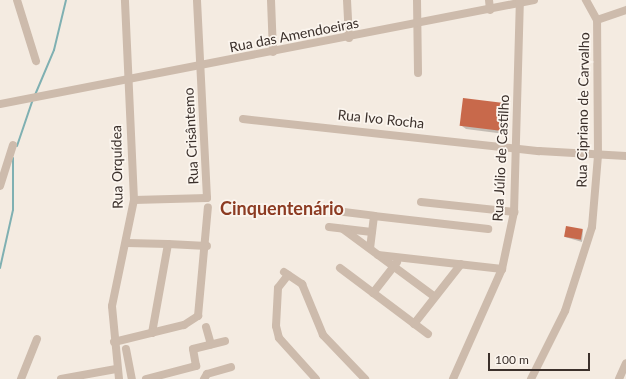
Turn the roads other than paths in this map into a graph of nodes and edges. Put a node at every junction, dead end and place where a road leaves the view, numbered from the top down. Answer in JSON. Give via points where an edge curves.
{"nodes":[{"id":1,"x":17,"y":0,"type":"edge"},
{"id":2,"x":125,"y":0,"type":"edge"},
{"id":3,"x":197,"y":0,"type":"edge"},
{"id":4,"x":271,"y":0,"type":"edge"},
{"id":5,"x":347,"y":0,"type":"edge"},
{"id":6,"x":416,"y":0,"type":"edge"},
{"id":7,"x":489,"y":0,"type":"edge"},
{"id":8,"x":534,"y":0,"type":"edge"},
{"id":9,"x":586,"y":0,"type":"edge"},
{"id":10,"x":520,"y":3,"type":"edge"},
{"id":11,"x":490,"y":10,"type":"junction"},
{"id":12,"x":626,"y":10,"type":"edge"},
{"id":13,"x":597,"y":20,"type":"junction"},
{"id":14,"x":417,"y":25,"type":"junction"},
{"id":15,"x":349,"y":38,"type":"junction"},
{"id":16,"x":273,"y":52,"type":"junction"},
{"id":17,"x":36,"y":61,"type":"dead end"},
{"id":18,"x":199,"y":65,"type":"junction"},
{"id":19,"x":418,"y":73,"type":"dead end"},
{"id":20,"x":127,"y":78,"type":"junction"},
{"id":21,"x":0,"y":104,"type":"edge"},
{"id":22,"x":243,"y":119,"type":"dead end"},
{"id":23,"x":14,"y":145,"type":"dead end"},
{"id":24,"x":516,"y":147,"type":"junction"},
{"id":25,"x":598,"y":156,"type":"junction"},
{"id":26,"x":626,"y":156,"type":"edge"},
{"id":27,"x":0,"y":186,"type":"edge"},
{"id":28,"x":134,"y":200,"type":"junction"},
{"id":29,"x":421,"y":202,"type":"dead end"},
{"id":30,"x":208,"y":207,"type":"dead end"},
{"id":31,"x":336,"y":211,"type":"dead end"},
{"id":32,"x":514,"y":212,"type":"junction"},
{"id":33,"x":374,"y":216,"type":"junction"},
{"id":34,"x":329,"y":227,"type":"dead end"},
{"id":35,"x":343,"y":228,"type":"junction"},
{"id":36,"x":488,"y":229,"type":"dead end"},
{"id":37,"x":372,"y":232,"type":"junction"},
{"id":38,"x":127,"y":243,"type":"junction"},
{"id":39,"x":168,"y":244,"type":"junction"},
{"id":40,"x":207,"y":246,"type":"junction"},
{"id":41,"x":370,"y":248,"type":"junction"},
{"id":42,"x":378,"y":254,"type":"junction"},
{"id":43,"x":402,"y":256,"type":"junction"},
{"id":44,"x":461,"y":264,"type":"junction"},
{"id":45,"x":394,"y":266,"type":"junction"},
{"id":46,"x":340,"y":268,"type":"dead end"},
{"id":47,"x":502,"y":269,"type":"junction"},
{"id":48,"x":373,"y":292,"type":"junction"},
{"id":49,"x":435,"y":297,"type":"junction"},
{"id":50,"x":414,"y":324,"type":"junction"},
{"id":51,"x":206,"y":327,"type":"dead end"},
{"id":52,"x":152,"y":333,"type":"junction"},
{"id":53,"x":428,"y":334,"type":"dead end"},
{"id":54,"x":37,"y":339,"type":"dead end"},
{"id":55,"x":224,"y":341,"type":"dead end"},
{"id":56,"x":114,"y":342,"type":"junction"},
{"id":57,"x":211,"y":344,"type":"junction"},
{"id":58,"x":126,"y":349,"type":"dead end"},
{"id":59,"x":626,"y":363,"type":"edge"},
{"id":60,"x":196,"y":366,"type":"junction"},
{"id":61,"x":231,"y":367,"type":"dead end"},
{"id":62,"x":116,"y":369,"type":"junction"},
{"id":63,"x":204,"y":377,"type":"edge"},
{"id":64,"x":21,"y":379,"type":"edge"},
{"id":65,"x":61,"y":379,"type":"edge"},
{"id":66,"x":119,"y":379,"type":"edge"},
{"id":67,"x":132,"y":379,"type":"edge"},
{"id":68,"x":146,"y":379,"type":"edge"},
{"id":69,"x":316,"y":379,"type":"edge"},
{"id":70,"x":365,"y":379,"type":"edge"},
{"id":71,"x":453,"y":379,"type":"edge"},
{"id":72,"x":531,"y":379,"type":"edge"},
{"id":73,"x":619,"y":379,"type":"edge"}],
"edges":[{"from":1,"to":17,"type":"street"},
{"from":2,"to":20,"type":"street","name":"Rua Orquídea"},
{"from":3,"to":18,"type":"street","name":"Rua Crisântemo"},
{"from":4,"to":16,"type":"street"},
{"from":5,"to":15,"type":"street"},
{"from":6,"to":14,"type":"street"},
{"from":7,"to":11,"type":"street"},
{"from":8,"to":10,"type":"street","name":"Rua das Amendoeiras"},
{"from":9,"to":13,"type":"street","name":"Rua Cipriano de Carvalho"},
{"from":10,"to":11,"type":"street","name":"Rua das Amendoeiras"},
{"from":10,"to":24,"type":"street","name":"Rua Júlio de Castilho"},
{"from":11,"to":14,"type":"street","name":"Rua das Amendoeiras"},
{"from":12,"to":13,"type":"street"},
{"from":13,"to":25,"type":"street","name":"Rua Cipriano de Carvalho"},
{"from":14,"to":15,"type":"street","name":"Rua das Amendoeiras"},
{"from":14,"to":19,"type":"street"},
{"from":15,"to":16,"type":"street","name":"Rua das Amendoeiras"},
{"from":16,"to":18,"type":"street","name":"Rua das Amendoeiras"},
{"from":18,"to":20,"type":"street","name":"Rua das Amendoeiras"},
{"from":18,"to":28,"type":"street","name":"Rua Crisântemo","via":[[207,198]]},
{"from":20,"to":21,"type":"street","name":"Rua das Amendoeiras"},
{"from":20,"to":28,"type":"street","name":"Rua Orquídea"},
{"from":22,"to":24,"type":"street","name":"Rua Ivo Rocha"},
{"from":23,"to":27,"type":"street"},
{"from":24,"to":25,"type":"street","name":"Rua Ivo Rocha"},
{"from":24,"to":32,"type":"street","name":"Rua Júlio de Castilho"},
{"from":25,"to":26,"type":"street","name":"Rua Ivo Rocha"},
{"from":25,"to":72,"type":"street","name":"Rua Cipriano de Carvalho","via":[[592,227],[582,267],[565,312]]},
{"from":28,"to":38,"type":"street","name":"Rua Orquídea"},
{"from":29,"to":32,"type":"street"},
{"from":30,"to":40,"type":"street"},
{"from":31,"to":33,"type":"street"},
{"from":32,"to":47,"type":"street","name":"Rua Júlio de Castilho"},
{"from":33,"to":36,"type":"street"},
{"from":33,"to":37,"type":"street"},
{"from":34,"to":35,"type":"street"},
{"from":35,"to":37,"type":"street"},
{"from":35,"to":41,"type":"street"},
{"from":37,"to":41,"type":"street"},
{"from":38,"to":39,"type":"street"},
{"from":38,"to":56,"type":"street","name":"Rua Orquídea","via":[[112,306]]},
{"from":39,"to":40,"type":"street"},
{"from":39,"to":52,"type":"street"},
{"from":40,"to":52,"type":"street","via":[[198,316],[188,324]]},
{"from":41,"to":42,"type":"street"},
{"from":42,"to":43,"type":"street"},
{"from":42,"to":45,"type":"street"},
{"from":43,"to":44,"type":"street"},
{"from":43,"to":45,"type":"street"},
{"from":44,"to":47,"type":"street"},
{"from":44,"to":49,"type":"street"},
{"from":45,"to":48,"type":"street"},
{"from":45,"to":49,"type":"street"},
{"from":46,"to":48,"type":"street"},
{"from":47,"to":71,"type":"street","name":"Rua Júlio de Castilho"},
{"from":48,"to":50,"type":"street"},
{"from":49,"to":50,"type":"street"},
{"from":50,"to":53,"type":"street"},
{"from":51,"to":57,"type":"street"},
{"from":52,"to":56,"type":"street"},
{"from":54,"to":64,"type":"street"},
{"from":55,"to":57,"type":"street"},
{"from":56,"to":62,"type":"street","name":"Rua Orquídea"},
{"from":57,"to":60,"type":"street","via":[[192,349]]},
{"from":58,"to":67,"type":"street"},
{"from":59,"to":73,"type":"street"},
{"from":60,"to":63,"type":"street"},
{"from":60,"to":68,"type":"street"},
{"from":61,"to":63,"type":"street"},
{"from":62,"to":65,"type":"street"},
{"from":62,"to":66,"type":"street","name":"Rua Orquídea"},
{"from":69,"to":70,"type":"street","via":[[279,338],[276,326],[278,288],[286,273],[302,284],[323,335]]}]}
